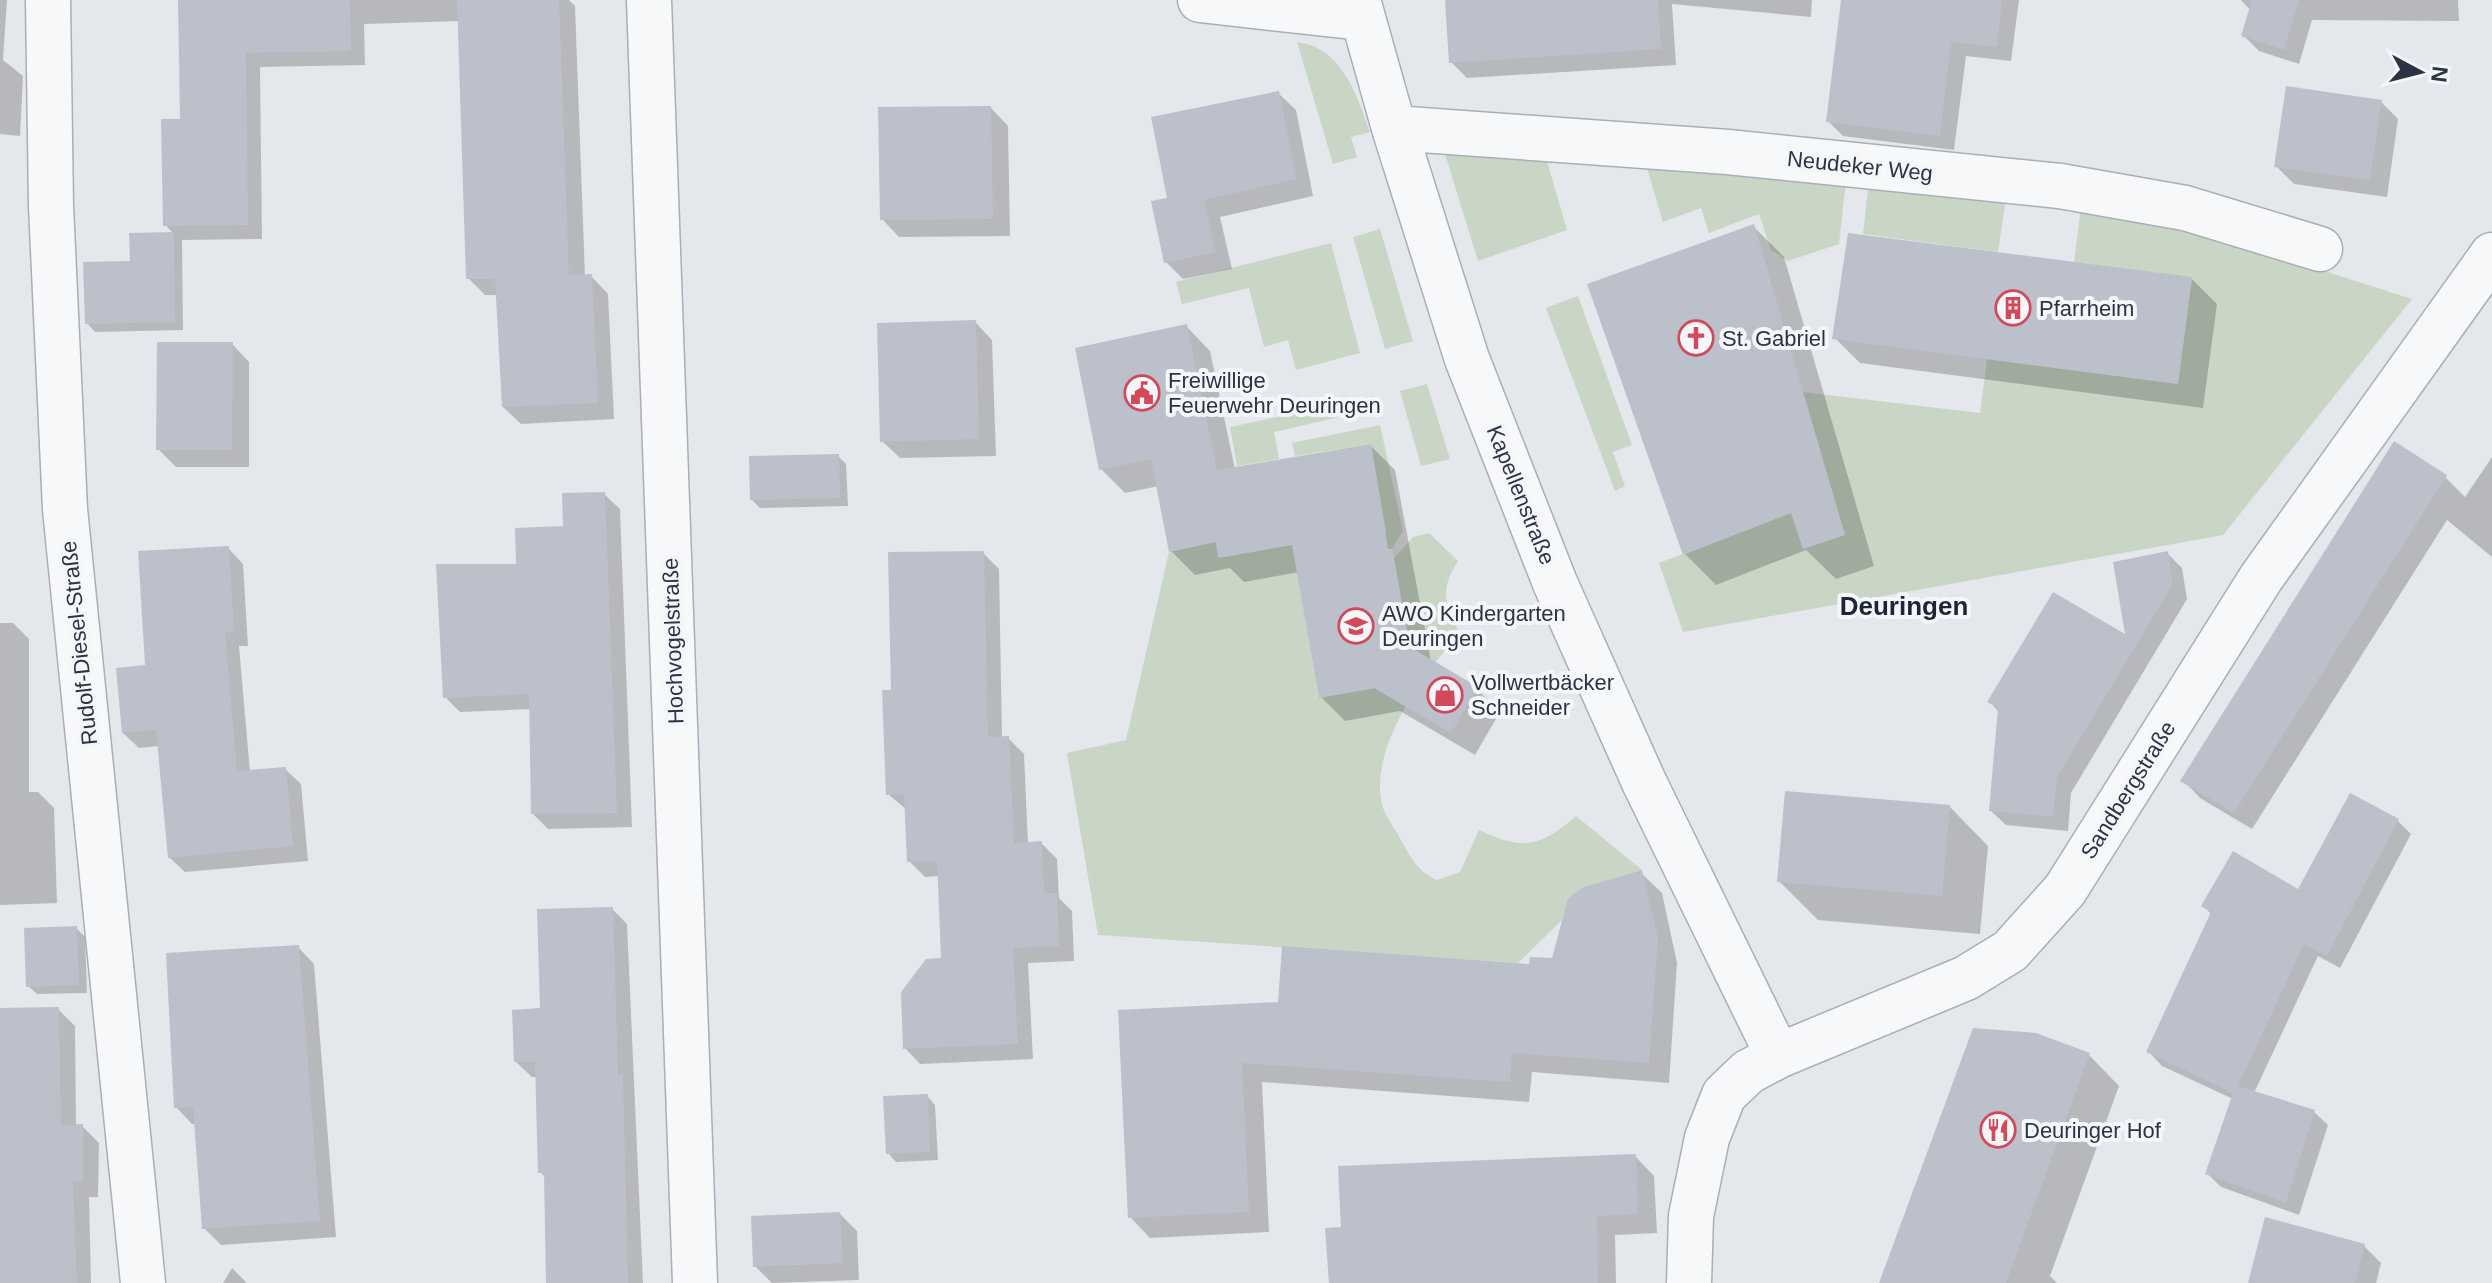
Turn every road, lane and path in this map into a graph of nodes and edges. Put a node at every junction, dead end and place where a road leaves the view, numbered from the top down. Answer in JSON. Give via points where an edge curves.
{"nodes":[{"id":1,"x":48,"y":0,"type":"edge"},
{"id":2,"x":649,"y":0,"type":"edge"},
{"id":3,"x":1200,"y":0,"type":"edge"},
{"id":4,"x":1360,"y":9,"type":"edge"},
{"id":5,"x":1394,"y":128,"type":"junction"},
{"id":6,"x":2320,"y":249,"type":"dead end"},
{"id":7,"x":2492,"y":255,"type":"edge"},
{"id":8,"x":2480,"y":296,"type":"edge"},
{"id":9,"x":1778,"y":1056,"type":"junction"},
{"id":10,"x":143,"y":1283,"type":"edge"},
{"id":11,"x":695,"y":1283,"type":"edge"},
{"id":12,"x":1689,"y":1283,"type":"edge"}],
"edges":[{"from":1,"to":10,"type":"street","name":"Rudolf-Diesel-Straße","via":[[65,509]]},
{"from":2,"to":11,"type":"street","name":"Hochvogelstraße"},
{"from":3,"to":4,"type":"street"},
{"from":4,"to":5,"type":"street","name":"Kapellenstraße"},
{"from":5,"to":6,"type":"street","name":"Neudeker Weg","via":[[1728,152],[2060,186],[2185,208]]},
{"from":5,"to":9,"type":"street","name":"Kapellenstraße","via":[[1467,359],[1555,583],[1644,782]]},
{"from":7,"to":8,"type":"street","name":"Sandbergstraße"},
{"from":8,"to":9,"type":"street","name":"Sandbergstraße","via":[[2382,406],[2261,578],[2065,890],[2010,951],[1966,978]]},
{"from":9,"to":12,"type":"street","name":"Sandbergstraße","via":[[1748,1072],[1724,1095],[1707,1138],[1691,1216]]}]}
